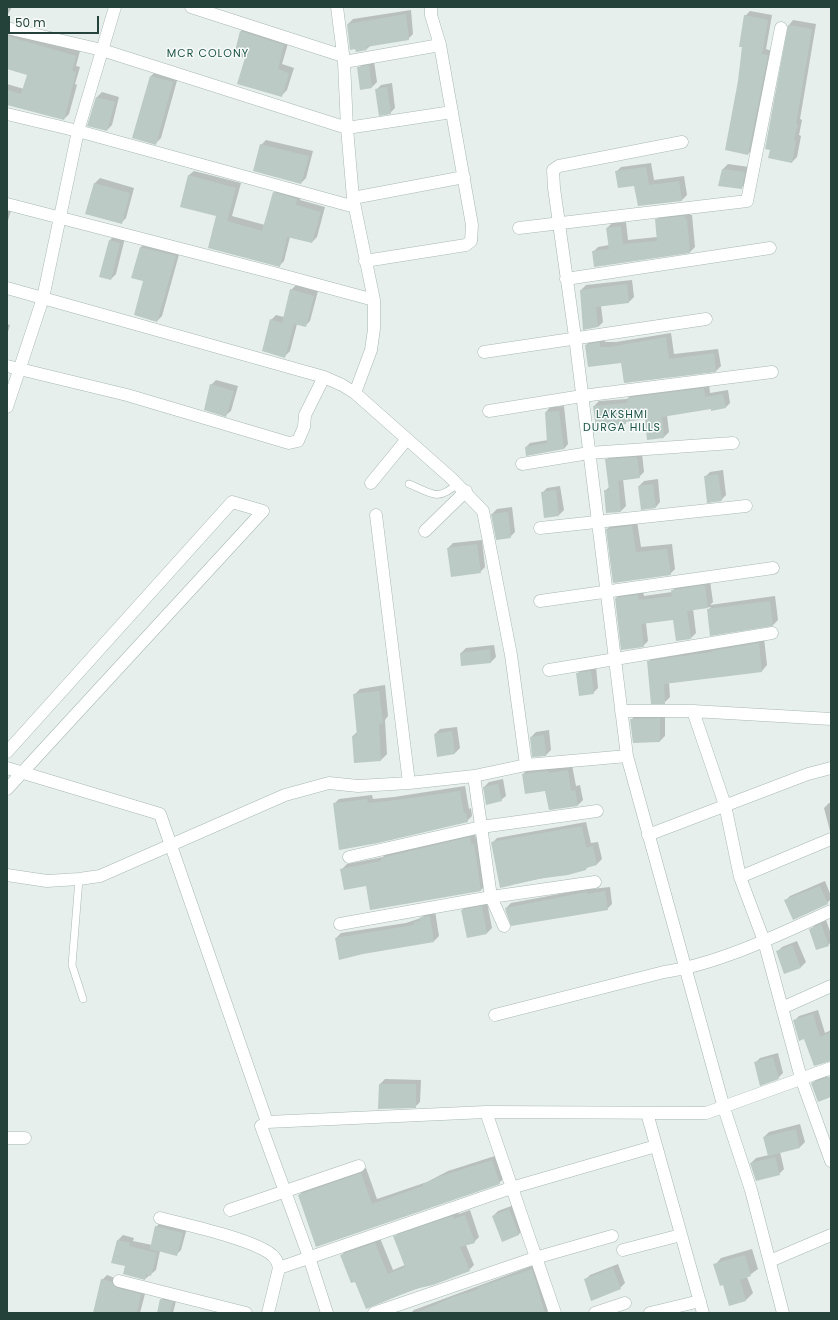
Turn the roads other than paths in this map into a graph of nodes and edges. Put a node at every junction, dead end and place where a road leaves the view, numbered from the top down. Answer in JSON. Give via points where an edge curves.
{"nodes":[{"id":1,"x":114,"y":7,"type":"edge"},
{"id":2,"x":191,"y":7,"type":"edge"},
{"id":3,"x":337,"y":7,"type":"edge"},
{"id":4,"x":431,"y":7,"type":"edge"},
{"id":5,"x":7,"y":28,"type":"edge"},
{"id":6,"x":781,"y":28,"type":"dead end"},
{"id":7,"x":440,"y":44,"type":"junction"},
{"id":8,"x":102,"y":50,"type":"junction"},
{"id":9,"x":344,"y":59,"type":"junction"},
{"id":10,"x":452,"y":112,"type":"junction"},
{"id":11,"x":7,"y":114,"type":"edge"},
{"id":12,"x":347,"y":128,"type":"junction"},
{"id":13,"x":78,"y":131,"type":"junction"},
{"id":14,"x":682,"y":142,"type":"dead end"},
{"id":15,"x":464,"y":177,"type":"junction"},
{"id":16,"x":354,"y":203,"type":"junction"},
{"id":17,"x":7,"y":204,"type":"edge"},
{"id":18,"x":59,"y":218,"type":"junction"},
{"id":19,"x":558,"y":223,"type":"junction"},
{"id":20,"x":520,"y":228,"type":"dead end"},
{"id":21,"x":770,"y":248,"type":"dead end"},
{"id":22,"x":365,"y":260,"type":"junction"},
{"id":23,"x":566,"y":279,"type":"junction"},
{"id":24,"x":7,"y":288,"type":"edge"},
{"id":25,"x":43,"y":298,"type":"junction"},
{"id":26,"x":374,"y":300,"type":"junction"},
{"id":27,"x":706,"y":319,"type":"dead end"},
{"id":28,"x":575,"y":337,"type":"junction"},
{"id":29,"x":484,"y":352,"type":"dead end"},
{"id":30,"x":7,"y":366,"type":"edge"},
{"id":31,"x":20,"y":370,"type":"junction"},
{"id":32,"x":772,"y":372,"type":"dead end"},
{"id":33,"x":324,"y":377,"type":"junction"},
{"id":34,"x":355,"y":393,"type":"junction"},
{"id":35,"x":582,"y":396,"type":"junction"},
{"id":36,"x":7,"y":407,"type":"edge"},
{"id":37,"x":489,"y":411,"type":"dead end"},
{"id":38,"x":407,"y":439,"type":"junction"},
{"id":39,"x":734,"y":443,"type":"dead end"},
{"id":40,"x":589,"y":453,"type":"junction"},
{"id":41,"x":522,"y":464,"type":"dead end"},
{"id":42,"x":371,"y":483,"type":"dead end"},
{"id":43,"x":409,"y":484,"type":"dead end"},
{"id":44,"x":461,"y":488,"type":"junction"},
{"id":45,"x":746,"y":506,"type":"dead end"},
{"id":46,"x":376,"y":515,"type":"dead end"},
{"id":47,"x":598,"y":522,"type":"junction"},
{"id":48,"x":540,"y":528,"type":"dead end"},
{"id":49,"x":425,"y":531,"type":"dead end"},
{"id":50,"x":773,"y":568,"type":"dead end"},
{"id":51,"x":607,"y":593,"type":"junction"},
{"id":52,"x":540,"y":601,"type":"dead end"},
{"id":53,"x":772,"y":633,"type":"dead end"},
{"id":54,"x":614,"y":658,"type":"junction"},
{"id":55,"x":548,"y":670,"type":"dead end"},
{"id":56,"x":621,"y":711,"type":"junction"},
{"id":57,"x":693,"y":711,"type":"junction"},
{"id":58,"x":831,"y":719,"type":"edge"},
{"id":59,"x":7,"y":752,"type":"edge"},
{"id":60,"x":627,"y":756,"type":"junction"},
{"id":61,"x":526,"y":765,"type":"junction"},
{"id":62,"x":7,"y":768,"type":"edge"},
{"id":63,"x":831,"y":768,"type":"edge"},
{"id":64,"x":22,"y":773,"type":"junction"},
{"id":65,"x":474,"y":776,"type":"junction"},
{"id":66,"x":409,"y":783,"type":"junction"},
{"id":67,"x":7,"y":789,"type":"edge"},
{"id":68,"x":725,"y":805,"type":"junction"},
{"id":69,"x":597,"y":811,"type":"dead end"},
{"id":70,"x":481,"y":827,"type":"junction"},
{"id":71,"x":648,"y":835,"type":"junction"},
{"id":72,"x":831,"y":839,"type":"edge"},
{"id":73,"x":172,"y":845,"type":"junction"},
{"id":74,"x":349,"y":857,"type":"dead end"},
{"id":75,"x":7,"y":875,"type":"edge"},
{"id":76,"x":740,"y":877,"type":"junction"},
{"id":77,"x":79,"y":879,"type":"junction"},
{"id":78,"x":595,"y":882,"type":"dead end"},
{"id":79,"x":491,"y":897,"type":"junction"},
{"id":80,"x":831,"y":911,"type":"edge"},
{"id":81,"x":340,"y":924,"type":"dead end"},
{"id":82,"x":504,"y":926,"type":"dead end"},
{"id":83,"x":764,"y":941,"type":"junction"},
{"id":84,"x":685,"y":969,"type":"junction"},
{"id":85,"x":831,"y":986,"type":"edge"},
{"id":86,"x":83,"y":999,"type":"dead end"},
{"id":87,"x":782,"y":1008,"type":"junction"},
{"id":88,"x":495,"y":1015,"type":"dead end"},
{"id":89,"x":831,"y":1068,"type":"edge"},
{"id":90,"x":802,"y":1078,"type":"junction"},
{"id":91,"x":724,"y":1108,"type":"junction"},
{"id":92,"x":486,"y":1112,"type":"junction"},
{"id":93,"x":647,"y":1113,"type":"junction"},
{"id":94,"x":267,"y":1122,"type":"junction"},
{"id":95,"x":7,"y":1138,"type":"edge"},
{"id":96,"x":25,"y":1138,"type":"dead end"},
{"id":97,"x":656,"y":1146,"type":"junction"},
{"id":98,"x":831,"y":1161,"type":"edge"},
{"id":99,"x":359,"y":1166,"type":"dead end"},
{"id":100,"x":511,"y":1188,"type":"junction"},
{"id":101,"x":285,"y":1193,"type":"junction"},
{"id":102,"x":230,"y":1210,"type":"dead end"},
{"id":103,"x":160,"y":1218,"type":"dead end"},
{"id":104,"x":681,"y":1235,"type":"junction"},
{"id":105,"x":831,"y":1235,"type":"edge"},
{"id":106,"x":612,"y":1236,"type":"dead end"},
{"id":107,"x":623,"y":1250,"type":"dead end"},
{"id":108,"x":309,"y":1257,"type":"junction"},
{"id":109,"x":535,"y":1258,"type":"junction"},
{"id":110,"x":770,"y":1261,"type":"junction"},
{"id":111,"x":279,"y":1268,"type":"junction"},
{"id":112,"x":120,"y":1281,"type":"dead end"},
{"id":113,"x":700,"y":1301,"type":"junction"},
{"id":114,"x":625,"y":1303,"type":"dead end"},
{"id":115,"x":246,"y":1313,"type":"edge"},
{"id":116,"x":268,"y":1313,"type":"edge"},
{"id":117,"x":327,"y":1313,"type":"edge"},
{"id":118,"x":374,"y":1313,"type":"edge"},
{"id":119,"x":555,"y":1313,"type":"edge"},
{"id":120,"x":595,"y":1313,"type":"edge"},
{"id":121,"x":650,"y":1313,"type":"edge"},
{"id":122,"x":703,"y":1313,"type":"edge"},
{"id":123,"x":783,"y":1313,"type":"edge"}],
"edges":[{"from":1,"to":8,"type":"street"},
{"from":2,"to":9,"type":"street"},
{"from":3,"to":9,"type":"street"},
{"from":4,"to":7,"type":"street"},
{"from":5,"to":8,"type":"street"},
{"from":6,"to":19,"type":"street","via":[[748,201]]},
{"from":7,"to":9,"type":"street"},
{"from":7,"to":10,"type":"street"},
{"from":8,"to":12,"type":"street"},
{"from":8,"to":13,"type":"street"},
{"from":9,"to":12,"type":"street"},
{"from":10,"to":12,"type":"street"},
{"from":10,"to":15,"type":"street"},
{"from":11,"to":13,"type":"street"},
{"from":12,"to":16,"type":"street"},
{"from":13,"to":16,"type":"street"},
{"from":13,"to":18,"type":"street"},
{"from":14,"to":19,"type":"street","via":[[558,166],[553,170]]},
{"from":15,"to":16,"type":"street"},
{"from":15,"to":22,"type":"street","via":[[472,225],[468,244]]},
{"from":16,"to":22,"type":"street"},
{"from":17,"to":18,"type":"street"},
{"from":18,"to":25,"type":"street"},
{"from":18,"to":26,"type":"street"},
{"from":19,"to":20,"type":"street"},
{"from":19,"to":23,"type":"street"},
{"from":21,"to":23,"type":"street"},
{"from":22,"to":26,"type":"street"},
{"from":23,"to":28,"type":"street"},
{"from":24,"to":25,"type":"street"},
{"from":25,"to":31,"type":"street"},
{"from":25,"to":33,"type":"street"},
{"from":26,"to":34,"type":"street","via":[[371,350]]},
{"from":27,"to":28,"type":"street"},
{"from":28,"to":29,"type":"street"},
{"from":28,"to":35,"type":"street"},
{"from":30,"to":31,"type":"street"},
{"from":31,"to":33,"type":"street","via":[[127,395],[288,443],[298,441],[304,427],[305,415]]},
{"from":31,"to":36,"type":"street"},
{"from":32,"to":35,"type":"street"},
{"from":33,"to":34,"type":"street","via":[[342,384]]},
{"from":34,"to":38,"type":"street"},
{"from":35,"to":37,"type":"street"},
{"from":35,"to":40,"type":"street"},
{"from":38,"to":42,"type":"street"},
{"from":38,"to":44,"type":"street"},
{"from":39,"to":40,"type":"street"},
{"from":40,"to":41,"type":"street"},
{"from":40,"to":47,"type":"street"},
{"from":43,"to":44,"type":"lane","via":[[438,496]]},
{"from":44,"to":49,"type":"street"},
{"from":44,"to":61,"type":"street","via":[[483,511],[510,655]]},
{"from":45,"to":47,"type":"street"},
{"from":46,"to":66,"type":"street"},
{"from":47,"to":48,"type":"street"},
{"from":47,"to":51,"type":"street"},
{"from":50,"to":51,"type":"street"},
{"from":51,"to":52,"type":"street"},
{"from":51,"to":54,"type":"street"},
{"from":53,"to":54,"type":"street"},
{"from":54,"to":55,"type":"street"},
{"from":54,"to":56,"type":"street"},
{"from":56,"to":57,"type":"street"},
{"from":56,"to":60,"type":"street"},
{"from":57,"to":58,"type":"street"},
{"from":57,"to":68,"type":"street"},
{"from":59,"to":64,"type":"street","via":[[232,502],[263,511]]},
{"from":60,"to":61,"type":"street"},
{"from":60,"to":71,"type":"street"},
{"from":61,"to":65,"type":"street"},
{"from":62,"to":64,"type":"street"},
{"from":63,"to":68,"type":"street"},
{"from":64,"to":67,"type":"street"},
{"from":64,"to":73,"type":"street","via":[[160,814]]},
{"from":65,"to":66,"type":"street"},
{"from":65,"to":70,"type":"street"},
{"from":66,"to":73,"type":"street","via":[[358,786],[329,783],[285,796]]},
{"from":68,"to":71,"type":"street"},
{"from":68,"to":76,"type":"street"},
{"from":69,"to":70,"type":"street"},
{"from":70,"to":74,"type":"street"},
{"from":70,"to":79,"type":"street"},
{"from":71,"to":84,"type":"street"},
{"from":72,"to":76,"type":"street"},
{"from":73,"to":77,"type":"street","via":[[100,876]]},
{"from":73,"to":94,"type":"street"},
{"from":75,"to":77,"type":"street","via":[[47,881]]},
{"from":76,"to":83,"type":"street"},
{"from":77,"to":86,"type":"lane","via":[[72,965]]},
{"from":78,"to":79,"type":"street"},
{"from":79,"to":81,"type":"street"},
{"from":79,"to":82,"type":"street"},
{"from":80,"to":83,"type":"street"},
{"from":83,"to":84,"type":"street"},
{"from":83,"to":87,"type":"street"},
{"from":84,"to":88,"type":"street","via":[[664,972]]},
{"from":84,"to":91,"type":"street"},
{"from":85,"to":87,"type":"street"},
{"from":87,"to":90,"type":"street"},
{"from":89,"to":90,"type":"street"},
{"from":90,"to":91,"type":"street"},
{"from":90,"to":98,"type":"street"},
{"from":91,"to":93,"type":"street","via":[[706,1114]]},
{"from":91,"to":110,"type":"street","via":[[751,1190]]},
{"from":92,"to":93,"type":"street"},
{"from":92,"to":94,"type":"street"},
{"from":92,"to":100,"type":"street"},
{"from":93,"to":97,"type":"street"},
{"from":94,"to":101,"type":"street","via":[[260,1126]]},
{"from":95,"to":96,"type":"street"},
{"from":97,"to":100,"type":"street"},
{"from":97,"to":104,"type":"street"},
{"from":99,"to":101,"type":"street"},
{"from":100,"to":108,"type":"street"},
{"from":100,"to":109,"type":"street"},
{"from":101,"to":102,"type":"street"},
{"from":101,"to":108,"type":"street"},
{"from":103,"to":111,"type":"street","via":[[266,1250],[277,1260]]},
{"from":104,"to":107,"type":"street"},
{"from":104,"to":113,"type":"street"},
{"from":105,"to":110,"type":"street"},
{"from":106,"to":109,"type":"street"},
{"from":108,"to":111,"type":"street"},
{"from":108,"to":117,"type":"street"},
{"from":109,"to":118,"type":"street"},
{"from":109,"to":119,"type":"street"},
{"from":110,"to":123,"type":"street"},
{"from":111,"to":116,"type":"street"},
{"from":112,"to":115,"type":"street"},
{"from":113,"to":121,"type":"street"},
{"from":113,"to":122,"type":"street"},
{"from":114,"to":120,"type":"street"}]}
